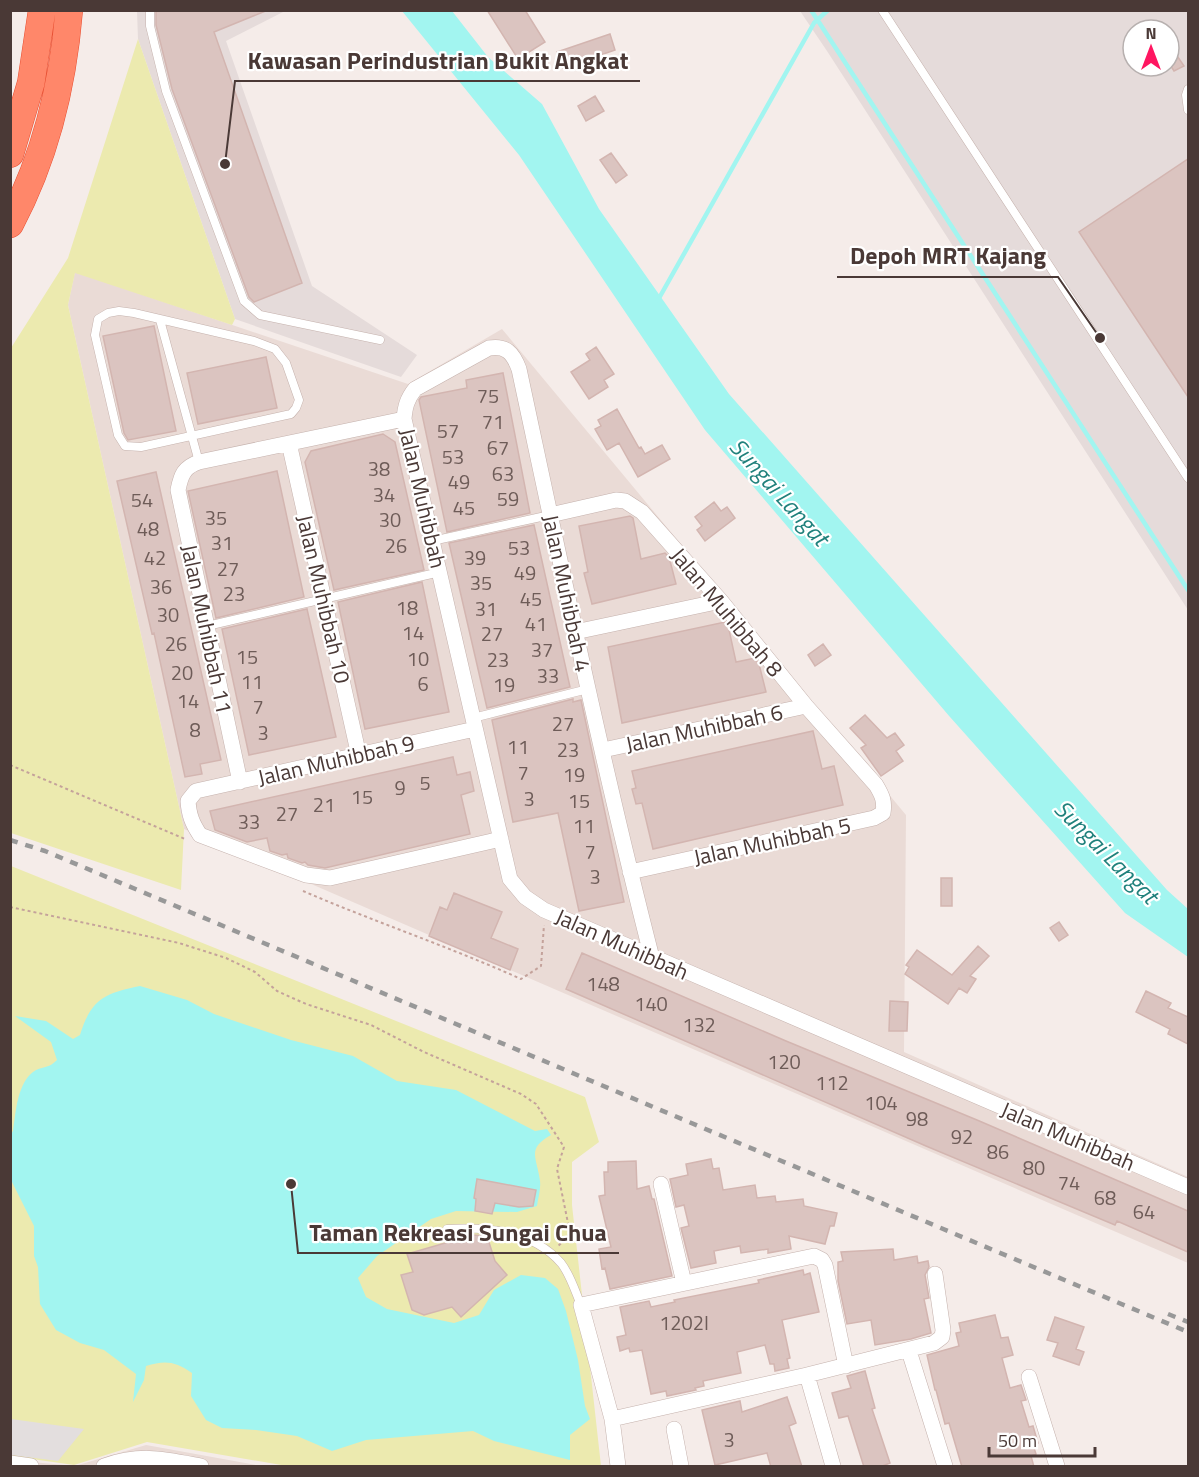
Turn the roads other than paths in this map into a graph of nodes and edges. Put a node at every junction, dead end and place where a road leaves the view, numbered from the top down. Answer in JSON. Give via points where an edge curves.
{"nodes":[{"id":1,"x":42,"y":10,"type":"edge"},
{"id":2,"x":69,"y":10,"type":"edge"},
{"id":3,"x":150,"y":10,"type":"edge"},
{"id":4,"x":882,"y":10,"type":"edge"},
{"id":5,"x":1188,"y":89,"type":"edge"},
{"id":6,"x":1188,"y":110,"type":"edge"},
{"id":7,"x":10,"y":154,"type":"edge"},
{"id":8,"x":10,"y":224,"type":"edge"},
{"id":9,"x":160,"y":320,"type":"junction"},
{"id":10,"x":380,"y":340,"type":"dead end"},
{"id":11,"x":405,"y":412,"type":"junction"},
{"id":12,"x":191,"y":435,"type":"junction"},
{"id":13,"x":289,"y":443,"type":"junction"},
{"id":14,"x":199,"y":462,"type":"junction"},
{"id":15,"x":1188,"y":478,"type":"edge"},
{"id":16,"x":550,"y":515,"type":"junction"},
{"id":17,"x":432,"y":541,"type":"junction"},
{"id":18,"x":440,"y":572,"type":"junction"},
{"id":19,"x":324,"y":600,"type":"junction"},
{"id":20,"x":722,"y":601,"type":"junction"},
{"id":21,"x":207,"y":627,"type":"junction"},
{"id":22,"x":575,"y":632,"type":"junction"},
{"id":23,"x":588,"y":689,"type":"junction"},
{"id":24,"x":806,"y":706,"type":"junction"},
{"id":25,"x":474,"y":723,"type":"junction"},
{"id":26,"x":603,"y":750,"type":"junction"},
{"id":27,"x":359,"y":756,"type":"junction"},
{"id":28,"x":240,"y":782,"type":"junction"},
{"id":29,"x":876,"y":785,"type":"joint"},
{"id":30,"x":501,"y":839,"type":"junction"},
{"id":31,"x":630,"y":872,"type":"junction"},
{"id":32,"x":652,"y":958,"type":"junction"},
{"id":33,"x":661,"y":1184,"type":"dead end"},
{"id":34,"x":1188,"y":1187,"type":"edge"},
{"id":35,"x":447,"y":1229,"type":"dead end"},
{"id":36,"x":935,"y":1274,"type":"dead end"},
{"id":37,"x":684,"y":1283,"type":"junction"},
{"id":38,"x":581,"y":1305,"type":"junction"},
{"id":39,"x":909,"y":1351,"type":"junction"},
{"id":40,"x":846,"y":1366,"type":"junction"},
{"id":41,"x":807,"y":1375,"type":"junction"},
{"id":42,"x":1029,"y":1377,"type":"dead end"},
{"id":43,"x":612,"y":1419,"type":"junction"},
{"id":44,"x":674,"y":1429,"type":"dead end"},
{"id":45,"x":10,"y":1462,"type":"edge"},
{"id":46,"x":31,"y":1467,"type":"edge"},
{"id":47,"x":104,"y":1467,"type":"edge"},
{"id":48,"x":201,"y":1467,"type":"edge"},
{"id":49,"x":618,"y":1467,"type":"edge"},
{"id":50,"x":681,"y":1467,"type":"edge"},
{"id":51,"x":833,"y":1467,"type":"edge"},
{"id":52,"x":945,"y":1467,"type":"edge"},
{"id":53,"x":1057,"y":1467,"type":"edge"}],
"edges":[{"from":1,"to":7,"type":"highway","via":[[32,83]]},
{"from":2,"to":8,"type":"highway","via":[[58,95],[37,166]]},
{"from":3,"to":10,"type":"lane","via":[[150,26],[166,91],[244,301],[260,315]]},
{"from":4,"to":15,"type":"lane"},
{"from":5,"to":6,"type":"lane"},
{"from":9,"to":12,"type":"lane"},
{"from":9,"to":12,"type":"lane","via":[[119,311],[98,319],[95,335],[118,435],[125,446],[132,447]]},
{"from":9,"to":12,"type":"lane","via":[[275,349],[286,363],[299,400],[291,414]]},
{"from":11,"to":13,"type":"street"},
{"from":11,"to":16,"type":"street","name":"Jalan Muhibbah 4","via":[[415,389],[489,348],[508,350],[519,369]]},
{"from":11,"to":17,"type":"street","name":"Jalan Muhibbah"},
{"from":12,"to":14,"type":"lane"},
{"from":13,"to":14,"type":"street"},
{"from":13,"to":19,"type":"street","name":"Jalan Muhibbah 10"},
{"from":14,"to":21,"type":"street","name":"Jalan Muhibbah 11","via":[[189,465],[181,475],[178,490]]},
{"from":16,"to":17,"type":"lane"},
{"from":16,"to":20,"type":"street","name":"Jalan Muhibbah 8","via":[[625,501],[642,512]]},
{"from":16,"to":22,"type":"street","name":"Jalan Muhibbah 4"},
{"from":17,"to":18,"type":"street","name":"Jalan Muhibbah"},
{"from":18,"to":19,"type":"lane"},
{"from":18,"to":25,"type":"street","name":"Jalan Muhibbah"},
{"from":19,"to":21,"type":"lane"},
{"from":19,"to":27,"type":"street","name":"Jalan Muhibbah 10"},
{"from":20,"to":22,"type":"street"},
{"from":20,"to":24,"type":"street","name":"Jalan Muhibbah 8"},
{"from":21,"to":28,"type":"street","name":"Jalan Muhibbah 11"},
{"from":22,"to":23,"type":"street","name":"Jalan Muhibbah 4"},
{"from":23,"to":25,"type":"lane"},
{"from":23,"to":26,"type":"street","name":"Jalan Muhibbah 4"},
{"from":24,"to":26,"type":"street","name":"Jalan Muhibbah 6"},
{"from":24,"to":29,"type":"street","name":"Jalan Muhibbah 8"},
{"from":25,"to":27,"type":"street","name":"Jalan Muhibbah 9"},
{"from":25,"to":30,"type":"street","name":"Jalan Muhibbah"},
{"from":26,"to":31,"type":"street","name":"Jalan Muhibbah 4"},
{"from":27,"to":28,"type":"street","name":"Jalan Muhibbah 9"},
{"from":28,"to":30,"type":"street","name":"Jalan Muhibbah 9","via":[[196,791],[188,801],[192,824],[200,835],[306,875],[330,878]]},
{"from":29,"to":31,"type":"street","name":"Jalan Muhibbah 5","via":[[884,806],[883,813],[874,818]]},
{"from":30,"to":32,"type":"street","name":"Jalan Muhibbah","via":[[510,879],[525,897],[544,910]]},
{"from":31,"to":32,"type":"street","name":"Jalan Muhibbah 4"},
{"from":32,"to":34,"type":"street","name":"Jalan Muhibbah"},
{"from":33,"to":37,"type":"street"},
{"from":35,"to":38,"type":"lane","via":[[498,1230],[544,1247],[562,1264]]},
{"from":36,"to":39,"type":"street","via":[[942,1336],[934,1343]]},
{"from":37,"to":38,"type":"street"},
{"from":37,"to":40,"type":"street","via":[[808,1256],[819,1257],[825,1265]]},
{"from":38,"to":43,"type":"street"},
{"from":39,"to":40,"type":"street"},
{"from":39,"to":52,"type":"street"},
{"from":40,"to":41,"type":"street"},
{"from":41,"to":43,"type":"street"},
{"from":41,"to":51,"type":"street"},
{"from":42,"to":53,"type":"street"},
{"from":43,"to":49,"type":"street"},
{"from":44,"to":50,"type":"street"},
{"from":45,"to":46,"type":"street"},
{"from":47,"to":48,"type":"street","via":[[121,1460],[154,1457]]}]}
